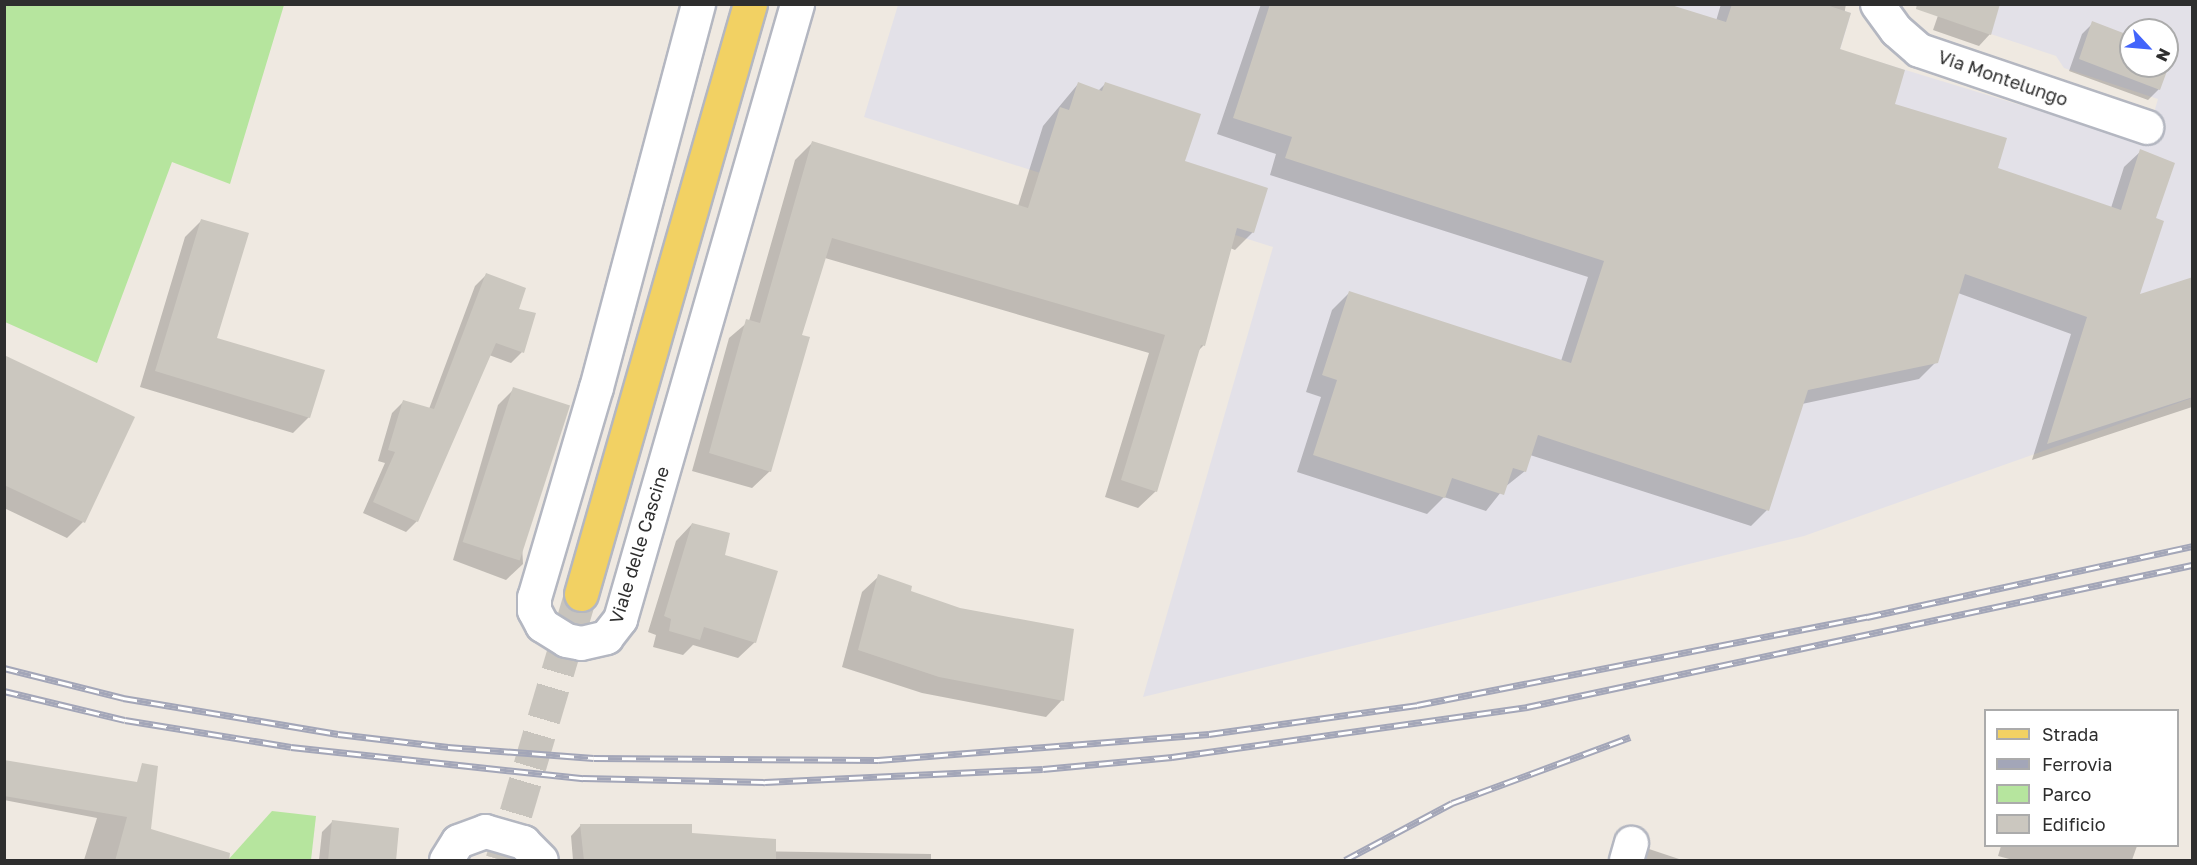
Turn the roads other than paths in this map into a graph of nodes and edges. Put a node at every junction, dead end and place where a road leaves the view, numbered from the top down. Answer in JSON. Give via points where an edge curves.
{"nodes":[{"id":1,"x":698,"y":4,"type":"edge"},
{"id":2,"x":750,"y":4,"type":"edge"},
{"id":3,"x":797,"y":4,"type":"edge"},
{"id":4,"x":1877,"y":4,"type":"edge"},
{"id":5,"x":2146,"y":127,"type":"dead end"},
{"id":6,"x":581,"y":594,"type":"tunnel mouth"},
{"id":7,"x":446,"y":861,"type":"edge"},
{"id":8,"x":541,"y":861,"type":"edge"}],
"edges":[{"from":1,"to":3,"type":"street","name":"Viale delle Cascine","via":[[596,387],[534,597],[534,610],[542,625],[581,644],[606,637],[620,619]]},
{"from":2,"to":6,"type":"main road"},
{"from":4,"to":5,"type":"street","name":"Via Montelungo","via":[[1896,30],[1919,50]]},
{"from":7,"to":8,"type":"street","via":[[458,841],[485,831],[524,842]]}]}
